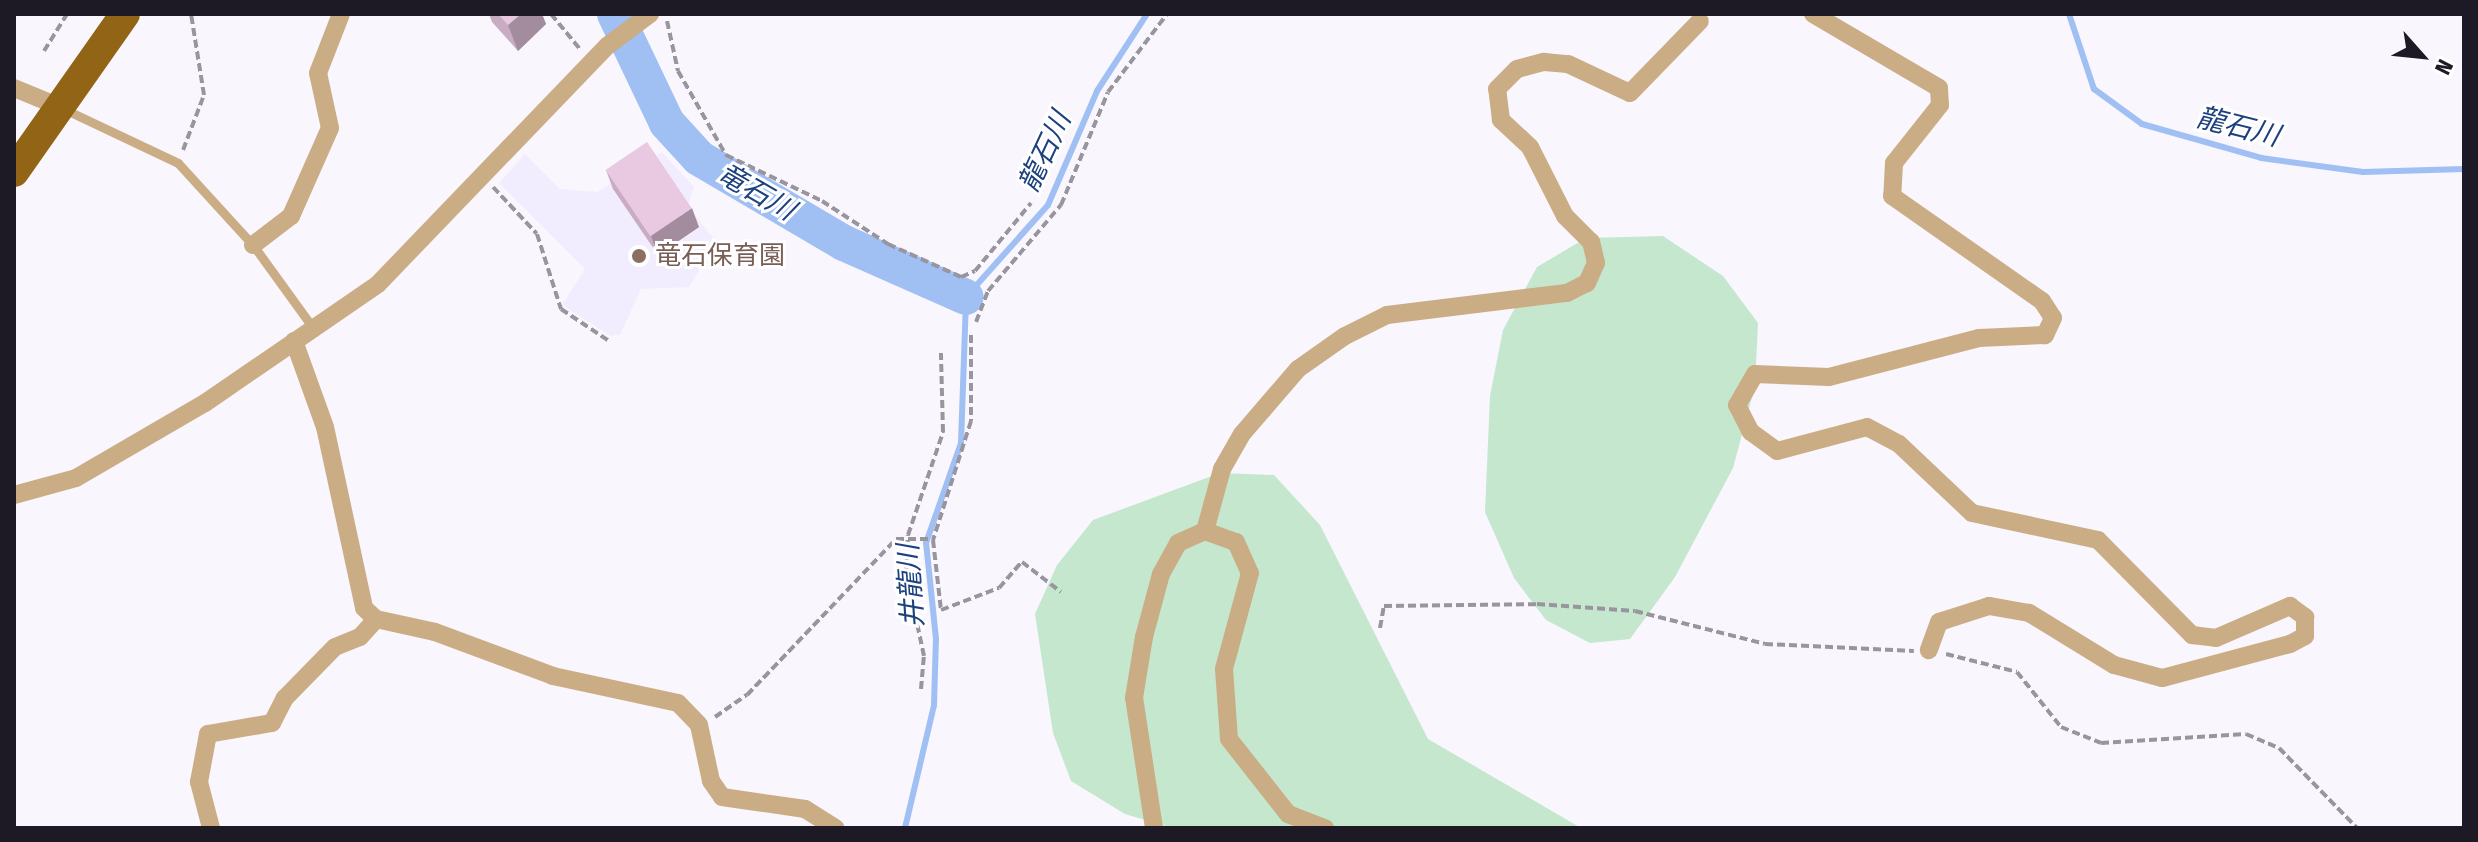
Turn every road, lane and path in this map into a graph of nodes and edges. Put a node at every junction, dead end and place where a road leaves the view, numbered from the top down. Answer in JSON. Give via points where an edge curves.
{"nodes":[{"id":1,"x":67,"y":14,"type":"edge"},
{"id":2,"x":125,"y":14,"type":"edge"},
{"id":3,"x":191,"y":14,"type":"edge"},
{"id":4,"x":341,"y":14,"type":"edge"},
{"id":5,"x":551,"y":14,"type":"edge"},
{"id":6,"x":650,"y":14,"type":"edge"},
{"id":7,"x":666,"y":14,"type":"edge"},
{"id":8,"x":1167,"y":14,"type":"edge"},
{"id":9,"x":1813,"y":14,"type":"edge"},
{"id":10,"x":1702,"y":16,"type":"edge"},
{"id":11,"x":44,"y":51,"type":"dead end"},
{"id":12,"x":592,"y":63,"type":"junction"},
{"id":13,"x":14,"y":88,"type":"edge"},
{"id":14,"x":60,"y":107,"type":"junction"},
{"id":15,"x":178,"y":163,"type":"junction"},
{"id":16,"x":14,"y":172,"type":"edge"},
{"id":17,"x":486,"y":180,"type":"junction"},
{"id":18,"x":1031,"y":203,"type":"dead end"},
{"id":19,"x":253,"y":245,"type":"junction"},
{"id":20,"x":976,"y":322,"type":"dead end"},
{"id":21,"x":313,"y":328,"type":"junction"},
{"id":22,"x":971,"y":335,"type":"dead end"},
{"id":23,"x":294,"y":341,"type":"junction"},
{"id":24,"x":609,"y":341,"type":"dead end"},
{"id":25,"x":941,"y":353,"type":"dead end"},
{"id":26,"x":14,"y":495,"type":"edge"},
{"id":27,"x":1205,"y":531,"type":"junction"},
{"id":28,"x":911,"y":536,"type":"junction"},
{"id":29,"x":931,"y":539,"type":"junction"},
{"id":30,"x":1061,"y":592,"type":"dead end"},
{"id":31,"x":376,"y":619,"type":"junction"},
{"id":32,"x":1380,"y":628,"type":"dead end"},
{"id":33,"x":1929,"y":650,"type":"junction"},
{"id":34,"x":921,"y":689,"type":"dead end"},
{"id":35,"x":699,"y":725,"type":"junction"},
{"id":36,"x":211,"y":828,"type":"edge"},
{"id":37,"x":836,"y":828,"type":"edge"},
{"id":38,"x":1154,"y":828,"type":"edge"},
{"id":39,"x":1325,"y":828,"type":"edge"},
{"id":40,"x":2357,"y":828,"type":"edge"}],
"edges":[{"from":1,"to":11,"type":"path"},
{"from":2,"to":14,"type":"highway"},
{"from":3,"to":15,"type":"path","via":[[204,95]]},
{"from":4,"to":19,"type":"street","via":[[318,73],[330,128],[291,216]]},
{"from":5,"to":12,"type":"path"},
{"from":6,"to":12,"type":"street"},
{"from":7,"to":18,"type":"path","via":[[678,71],[726,155],[822,201],[888,244],[961,277],[975,271]]},
{"from":8,"to":20,"type":"path","via":[[1108,92],[1061,205],[988,291]]},
{"from":9,"to":33,"type":"street","via":[[1939,88],[1940,105],[1894,163],[1892,196],[2042,301],[2053,318],[2045,335],[1979,338],[1829,377],[1755,374],[1737,405],[1751,432],[1777,451],[1867,427],[1899,444],[1972,513],[2098,540],[2192,635],[2216,638],[2290,606],[2305,617],[2305,636],[2290,644],[2162,678],[2114,665],[2029,613],[1989,606],[1939,622]]},
{"from":10,"to":27,"type":"street","via":[[1630,93],[1568,64],[1544,62],[1517,69],[1497,89],[1501,120],[1530,147],[1565,216],[1591,242],[1596,263],[1587,283],[1567,293],[1387,315],[1345,336],[1298,369],[1242,434],[1222,469]]},
{"from":12,"to":17,"type":"street"},
{"from":13,"to":14,"type":"street"},
{"from":14,"to":15,"type":"lane"},
{"from":14,"to":16,"type":"highway"},
{"from":15,"to":19,"type":"lane"},
{"from":17,"to":21,"type":"street","via":[[378,284]]},
{"from":17,"to":24,"type":"path","via":[[537,234],[561,309]]},
{"from":19,"to":21,"type":"lane"},
{"from":21,"to":23,"type":"street"},
{"from":22,"to":29,"type":"path","via":[[969,434]]},
{"from":23,"to":26,"type":"street","via":[[76,478]]},
{"from":23,"to":31,"type":"street","via":[[325,427],[364,608]]},
{"from":25,"to":28,"type":"path","via":[[943,432]]},
{"from":27,"to":38,"type":"street","via":[[1178,543],[1161,574],[1141,652],[1134,698]]},
{"from":27,"to":39,"type":"street","via":[[1236,542],[1250,573],[1224,669],[1229,739],[1288,814]]},
{"from":28,"to":29,"type":"path"},
{"from":28,"to":34,"type":"path"},
{"from":28,"to":35,"type":"path","via":[[881,554],[747,695]]},
{"from":29,"to":30,"type":"path","via":[[941,610],[999,588],[1022,562]]},
{"from":31,"to":35,"type":"street","via":[[435,632],[553,676],[662,696]]},
{"from":31,"to":36,"type":"street","via":[[360,637],[335,647],[285,698],[272,723],[208,734],[199,782]]},
{"from":32,"to":33,"type":"path","via":[[1384,606],[1537,604],[1635,611],[1765,644]]},
{"from":33,"to":40,"type":"path","via":[[2017,672],[2061,727],[2101,743],[2246,734],[2268,743]]},
{"from":35,"to":37,"type":"street","via":[[711,781],[722,797],[805,809]]}]}
